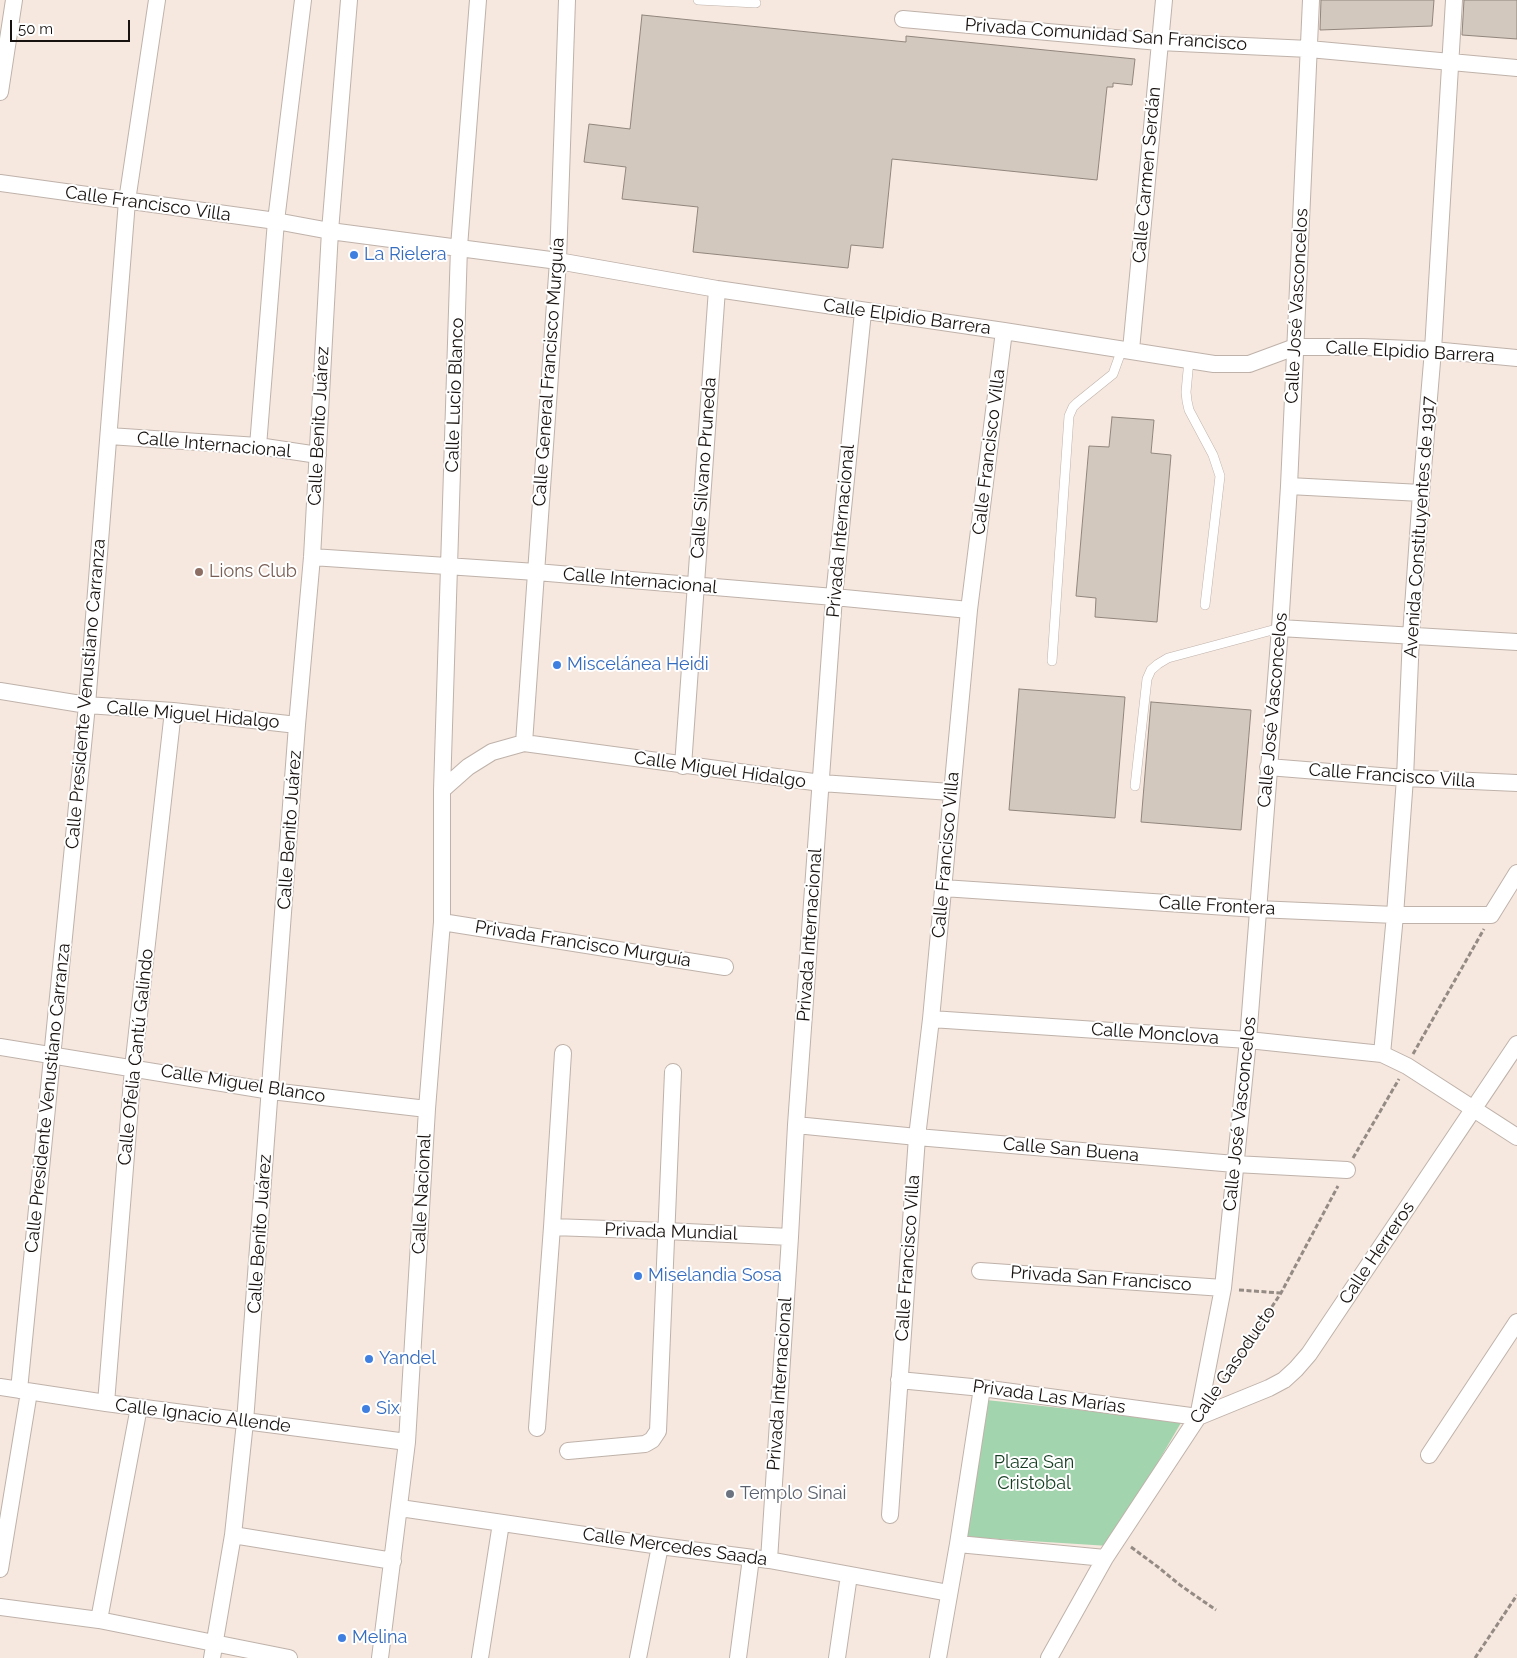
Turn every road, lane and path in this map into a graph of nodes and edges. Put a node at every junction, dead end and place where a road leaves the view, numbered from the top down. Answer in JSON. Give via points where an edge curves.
{"nodes":[{"id":1,"x":14,"y":0,"type":"edge"},
{"id":2,"x":157,"y":0,"type":"edge"},
{"id":3,"x":303,"y":0,"type":"edge"},
{"id":4,"x":349,"y":0,"type":"edge"},
{"id":5,"x":478,"y":0,"type":"edge"},
{"id":6,"x":567,"y":0,"type":"edge"},
{"id":7,"x":698,"y":0,"type":"edge"},
{"id":8,"x":1164,"y":0,"type":"edge"},
{"id":9,"x":1311,"y":0,"type":"edge"},
{"id":10,"x":1454,"y":0,"type":"edge"},
{"id":11,"x":756,"y":3,"type":"dead end"},
{"id":12,"x":903,"y":19,"type":"dead end"},
{"id":13,"x":1159,"y":42,"type":"junction"},
{"id":14,"x":1309,"y":50,"type":"junction"},
{"id":15,"x":1450,"y":62,"type":"junction"},
{"id":16,"x":1517,"y":68,"type":"edge"},
{"id":17,"x":0,"y":92,"type":"edge"},
{"id":18,"x":0,"y":183,"type":"edge"},
{"id":19,"x":127,"y":201,"type":"junction"},
{"id":20,"x":276,"y":220,"type":"junction"},
{"id":21,"x":296,"y":224,"type":"joint"},
{"id":22,"x":330,"y":231,"type":"junction"},
{"id":23,"x":459,"y":247,"type":"junction"},
{"id":24,"x":558,"y":261,"type":"junction"},
{"id":25,"x":717,"y":289,"type":"junction"},
{"id":26,"x":863,"y":312,"type":"junction"},
{"id":27,"x":1004,"y":331,"type":"junction"},
{"id":28,"x":1295,"y":347,"type":"junction"},
{"id":29,"x":1126,"y":350,"type":"junction"},
{"id":30,"x":1434,"y":350,"type":"junction"},
{"id":31,"x":1517,"y":358,"type":"edge"},
{"id":32,"x":1189,"y":360,"type":"junction"},
{"id":33,"x":109,"y":436,"type":"junction"},
{"id":34,"x":258,"y":446,"type":"junction"},
{"id":35,"x":318,"y":455,"type":"junction"},
{"id":36,"x":1289,"y":486,"type":"junction"},
{"id":37,"x":1421,"y":493,"type":"junction"},
{"id":38,"x":312,"y":557,"type":"junction"},
{"id":39,"x":450,"y":566,"type":"junction"},
{"id":40,"x":536,"y":572,"type":"junction"},
{"id":41,"x":695,"y":585,"type":"junction"},
{"id":42,"x":834,"y":597,"type":"junction"},
{"id":43,"x":1205,"y":605,"type":"dead end"},
{"id":44,"x":969,"y":610,"type":"junction"},
{"id":45,"x":1280,"y":628,"type":"junction"},
{"id":46,"x":1411,"y":636,"type":"junction"},
{"id":47,"x":1517,"y":642,"type":"edge"},
{"id":48,"x":1052,"y":661,"type":"dead end"},
{"id":49,"x":0,"y":691,"type":"edge"},
{"id":50,"x":87,"y":705,"type":"junction"},
{"id":51,"x":173,"y":711,"type":"junction"},
{"id":52,"x":297,"y":725,"type":"junction"},
{"id":53,"x":524,"y":743,"type":"junction"},
{"id":54,"x":683,"y":766,"type":"junction"},
{"id":55,"x":1268,"y":768,"type":"junction"},
{"id":56,"x":1405,"y":778,"type":"junction"},
{"id":57,"x":821,"y":783,"type":"junction"},
{"id":58,"x":1517,"y":783,"type":"edge"},
{"id":59,"x":1134,"y":786,"type":"dead end"},
{"id":60,"x":442,"y":790,"type":"junction"},
{"id":61,"x":951,"y":792,"type":"junction"},
{"id":62,"x":1517,"y":873,"type":"edge"},
{"id":63,"x":943,"y":888,"type":"junction"},
{"id":64,"x":1257,"y":909,"type":"junction"},
{"id":65,"x":1395,"y":915,"type":"junction"},
{"id":66,"x":1491,"y":915,"type":"junction"},
{"id":67,"x":442,"y":922,"type":"junction"},
{"id":68,"x":725,"y":967,"type":"dead end"},
{"id":69,"x":931,"y":1018,"type":"junction"},
{"id":70,"x":1248,"y":1040,"type":"junction"},
{"id":71,"x":1517,"y":1044,"type":"edge"},
{"id":72,"x":0,"y":1047,"type":"edge"},
{"id":73,"x":563,"y":1053,"type":"dead end"},
{"id":74,"x":52,"y":1054,"type":"junction"},
{"id":75,"x":1382,"y":1054,"type":"junction"},
{"id":76,"x":1407,"y":1066,"type":"junction"},
{"id":77,"x":134,"y":1068,"type":"junction"},
{"id":78,"x":673,"y":1072,"type":"dead end"},
{"id":79,"x":271,"y":1091,"type":"junction"},
{"id":80,"x":1473,"y":1108,"type":"junction"},
{"id":81,"x":428,"y":1109,"type":"junction"},
{"id":82,"x":796,"y":1125,"type":"junction"},
{"id":83,"x":917,"y":1137,"type":"junction"},
{"id":84,"x":1517,"y":1137,"type":"edge"},
{"id":85,"x":1235,"y":1164,"type":"junction"},
{"id":86,"x":1347,"y":1170,"type":"junction"},
{"id":87,"x":552,"y":1227,"type":"junction"},
{"id":88,"x":666,"y":1230,"type":"junction"},
{"id":89,"x":790,"y":1237,"type":"junction"},
{"id":90,"x":980,"y":1271,"type":"dead end"},
{"id":91,"x":1223,"y":1288,"type":"junction"},
{"id":92,"x":1281,"y":1293,"type":"junction"},
{"id":93,"x":1517,"y":1322,"type":"edge"},
{"id":94,"x":899,"y":1380,"type":"junction"},
{"id":95,"x":1220,"y":1384,"type":"dead end"},
{"id":96,"x":0,"y":1387,"type":"edge"},
{"id":97,"x":982,"y":1388,"type":"junction"},
{"id":98,"x":24,"y":1391,"type":"junction"},
{"id":99,"x":106,"y":1403,"type":"junction"},
{"id":100,"x":139,"y":1407,"type":"junction"},
{"id":101,"x":1198,"y":1417,"type":"junction"},
{"id":102,"x":245,"y":1422,"type":"junction"},
{"id":103,"x":537,"y":1428,"type":"dead end"},
{"id":104,"x":407,"y":1442,"type":"junction"},
{"id":105,"x":568,"y":1451,"type":"dead end"},
{"id":106,"x":1429,"y":1455,"type":"dead end"},
{"id":107,"x":400,"y":1508,"type":"junction"},
{"id":108,"x":890,"y":1516,"type":"dead end"},
{"id":109,"x":501,"y":1523,"type":"junction"},
{"id":110,"x":232,"y":1535,"type":"junction"},
{"id":111,"x":1118,"y":1538,"type":"junction"},
{"id":112,"x":958,"y":1544,"type":"junction"},
{"id":113,"x":660,"y":1546,"type":"junction"},
{"id":114,"x":751,"y":1558,"type":"junction"},
{"id":115,"x":1105,"y":1558,"type":"junction"},
{"id":116,"x":769,"y":1560,"type":"junction"},
{"id":117,"x":393,"y":1561,"type":"junction"},
{"id":118,"x":0,"y":1569,"type":"edge"},
{"id":119,"x":849,"y":1575,"type":"junction"},
{"id":120,"x":949,"y":1593,"type":"junction"},
{"id":121,"x":1517,"y":1595,"type":"edge"},
{"id":122,"x":0,"y":1607,"type":"edge"},
{"id":123,"x":1216,"y":1610,"type":"dead end"},
{"id":124,"x":99,"y":1620,"type":"junction"},
{"id":125,"x":213,"y":1651,"type":"edge"},
{"id":126,"x":289,"y":1658,"type":"edge"},
{"id":127,"x":380,"y":1658,"type":"edge"},
{"id":128,"x":480,"y":1658,"type":"edge"},
{"id":129,"x":638,"y":1658,"type":"edge"},
{"id":130,"x":738,"y":1658,"type":"edge"},
{"id":131,"x":838,"y":1658,"type":"edge"},
{"id":132,"x":938,"y":1658,"type":"edge"},
{"id":133,"x":1049,"y":1658,"type":"edge"},
{"id":134,"x":1475,"y":1658,"type":"edge"}],
"edges":[{"from":1,"to":17,"type":"street"},
{"from":2,"to":19,"type":"street","name":"Calle Presidente Venustiano Carranza"},
{"from":3,"to":20,"type":"street"},
{"from":4,"to":22,"type":"street","name":"Calle Benito Juárez"},
{"from":5,"to":23,"type":"street","name":"Calle Lucio Blanco"},
{"from":6,"to":24,"type":"street","name":"Calle General Francisco Murguía"},
{"from":7,"to":11,"type":"lane"},
{"from":8,"to":13,"type":"street","name":"Calle Carmen Serdán"},
{"from":9,"to":14,"type":"street","name":"Calle José Vasconcelos"},
{"from":10,"to":15,"type":"street","name":"Avenida Constituyentes de 1917"},
{"from":12,"to":13,"type":"street","name":"Privada Comunidad San Francisco"},
{"from":13,"to":14,"type":"street","name":"Privada Comunidad San Francisco"},
{"from":13,"to":29,"type":"street","name":"Calle Carmen Serdán"},
{"from":14,"to":15,"type":"street","name":"Privada Comunidad San Francisco"},
{"from":14,"to":28,"type":"street","name":"Calle José Vasconcelos"},
{"from":15,"to":16,"type":"street","name":"Privada Comunidad San Francisco"},
{"from":15,"to":30,"type":"street","name":"Avenida Constituyentes de 1917"},
{"from":18,"to":19,"type":"street","name":"Calle Francisco Villa"},
{"from":19,"to":20,"type":"street","name":"Calle Francisco Villa"},
{"from":19,"to":33,"type":"street","name":"Calle Presidente Venustiano Carranza"},
{"from":20,"to":21,"type":"street","name":"Calle Francisco Villa"},
{"from":20,"to":34,"type":"street"},
{"from":21,"to":22,"type":"street","name":"Calle Elpidio Barrera"},
{"from":22,"to":23,"type":"street","name":"Calle Elpidio Barrera"},
{"from":22,"to":35,"type":"street","name":"Calle Benito Juárez"},
{"from":23,"to":24,"type":"street","name":"Calle Elpidio Barrera"},
{"from":23,"to":39,"type":"street","name":"Calle Lucio Blanco"},
{"from":24,"to":25,"type":"street","name":"Calle Elpidio Barrera"},
{"from":24,"to":40,"type":"street","name":"Calle General Francisco Murguía"},
{"from":25,"to":26,"type":"street","name":"Calle Elpidio Barrera"},
{"from":25,"to":41,"type":"street","name":"Calle Silvano Pruneda"},
{"from":26,"to":27,"type":"street","name":"Calle Elpidio Barrera"},
{"from":26,"to":42,"type":"street","name":"Privada Internacional"},
{"from":27,"to":29,"type":"street","name":"Calle Elpidio Barrera"},
{"from":27,"to":44,"type":"street","name":"Calle Francisco Villa"},
{"from":28,"to":30,"type":"street","name":"Calle Elpidio Barrera"},
{"from":28,"to":32,"type":"street","name":"Calle Elpidio Barrera","via":[[1241,366]]},
{"from":28,"to":36,"type":"street","name":"Calle José Vasconcelos"},
{"from":29,"to":32,"type":"street","name":"Calle Elpidio Barrera"},
{"from":29,"to":48,"type":"lane","via":[[1113,374],[1077,403],[1069,416]]},
{"from":30,"to":31,"type":"street","name":"Calle Elpidio Barrera"},
{"from":30,"to":37,"type":"street","name":"Avenida Constituyentes de 1917"},
{"from":32,"to":43,"type":"lane","via":[[1187,401],[1220,476]]},
{"from":33,"to":34,"type":"street","name":"Calle Internacional"},
{"from":33,"to":50,"type":"street","name":"Calle Presidente Venustiano Carranza"},
{"from":34,"to":35,"type":"street","name":"Calle Internacional"},
{"from":35,"to":38,"type":"street","name":"Calle Benito Juárez"},
{"from":36,"to":37,"type":"street"},
{"from":36,"to":45,"type":"street","name":"Calle José Vasconcelos"},
{"from":37,"to":46,"type":"street","name":"Avenida Constituyentes de 1917"},
{"from":38,"to":39,"type":"street","name":"Calle Internacional"},
{"from":38,"to":52,"type":"street","name":"Calle Benito Juárez"},
{"from":39,"to":40,"type":"street","name":"Calle Internacional"},
{"from":39,"to":60,"type":"street","name":"Calle Lucio Blanco"},
{"from":40,"to":41,"type":"street","name":"Calle Internacional"},
{"from":40,"to":53,"type":"street","name":"Calle General Francisco Murguía"},
{"from":41,"to":42,"type":"street","name":"Calle Internacional"},
{"from":41,"to":54,"type":"street","name":"Calle Silvano Pruneda"},
{"from":42,"to":44,"type":"street","name":"Calle Internacional"},
{"from":42,"to":57,"type":"street","name":"Privada Internacional"},
{"from":44,"to":61,"type":"street","name":"Calle Francisco Villa"},
{"from":45,"to":46,"type":"street"},
{"from":45,"to":55,"type":"street","name":"Calle José Vasconcelos"},
{"from":45,"to":59,"type":"lane","via":[[1168,658],[1151,670],[1147,679]]},
{"from":46,"to":47,"type":"street"},
{"from":46,"to":56,"type":"street","name":"Avenida Constituyentes de 1917"},
{"from":49,"to":50,"type":"street","name":"Calle Miguel Hidalgo"},
{"from":50,"to":51,"type":"street","name":"Calle Miguel Hidalgo"},
{"from":50,"to":74,"type":"street","name":"Calle Presidente Venustiano Carranza"},
{"from":51,"to":52,"type":"street","name":"Calle Miguel Hidalgo"},
{"from":51,"to":77,"type":"street","name":"Calle Ofelia Cantú Galindo"},
{"from":52,"to":79,"type":"street","name":"Calle Benito Juárez"},
{"from":53,"to":54,"type":"street","name":"Calle Miguel Hidalgo"},
{"from":53,"to":60,"type":"street","name":"Calle Miguel Hidalgo","via":[[492,752],[468,767]]},
{"from":54,"to":57,"type":"street","name":"Calle Miguel Hidalgo"},
{"from":55,"to":56,"type":"street","name":"Calle Francisco Villa"},
{"from":55,"to":64,"type":"street","name":"Calle José Vasconcelos"},
{"from":56,"to":58,"type":"street","name":"Calle Francisco Villa"},
{"from":56,"to":65,"type":"street","name":"Avenida Constituyentes de 1917"},
{"from":57,"to":61,"type":"street","name":"Calle Miguel Hidalgo"},
{"from":57,"to":82,"type":"street","name":"Privada Internacional"},
{"from":60,"to":67,"type":"street","name":"Calle Nacional"},
{"from":61,"to":63,"type":"street","name":"Calle Francisco Villa"},
{"from":62,"to":66,"type":"street"},
{"from":63,"to":64,"type":"street","name":"Calle Frontera"},
{"from":63,"to":69,"type":"street","name":"Calle Francisco Villa"},
{"from":64,"to":65,"type":"street","name":"Calle Frontera"},
{"from":64,"to":70,"type":"street","name":"Calle José Vasconcelos"},
{"from":65,"to":66,"type":"street","name":"Calle Frontera"},
{"from":65,"to":75,"type":"street","name":"Avenida Constituyentes de 1917"},
{"from":66,"to":76,"type":"path","name":"Calle Gasoducto"},
{"from":67,"to":68,"type":"street","name":"Privada Francisco Murguía"},
{"from":67,"to":81,"type":"street","name":"Calle Nacional"},
{"from":69,"to":70,"type":"street","name":"Calle Monclova"},
{"from":69,"to":83,"type":"street","name":"Calle Francisco Villa"},
{"from":70,"to":75,"type":"street","name":"Calle Monclova"},
{"from":70,"to":85,"type":"street","name":"Calle José Vasconcelos"},
{"from":71,"to":80,"type":"street","name":"Calle Herreros"},
{"from":72,"to":74,"type":"street","name":"Calle Miguel Blanco"},
{"from":73,"to":87,"type":"street"},
{"from":74,"to":77,"type":"street","name":"Calle Miguel Blanco"},
{"from":74,"to":98,"type":"street","name":"Calle Presidente Venustiano Carranza"},
{"from":75,"to":76,"type":"street","name":"Calle Monclova"},
{"from":76,"to":80,"type":"street","name":"Calle Monclova"},
{"from":76,"to":86,"type":"path","name":"Calle Gasoducto"},
{"from":77,"to":79,"type":"street","name":"Calle Miguel Blanco"},
{"from":77,"to":99,"type":"street","name":"Calle Ofelia Cantú Galindo"},
{"from":78,"to":88,"type":"street"},
{"from":79,"to":81,"type":"street","name":"Calle Miguel Blanco"},
{"from":79,"to":102,"type":"street","name":"Calle Benito Juárez"},
{"from":80,"to":84,"type":"street","name":"Calle Monclova"},
{"from":80,"to":101,"type":"street","name":"Calle Herreros","via":[[1296,1369],[1269,1388]]},
{"from":81,"to":104,"type":"street","name":"Calle Nacional"},
{"from":82,"to":83,"type":"street","name":"Calle San Buena"},
{"from":82,"to":89,"type":"street","name":"Privada Internacional"},
{"from":83,"to":85,"type":"street","name":"Calle San Buena"},
{"from":83,"to":94,"type":"street","name":"Calle Francisco Villa"},
{"from":85,"to":86,"type":"street","name":"Calle San Buena"},
{"from":85,"to":91,"type":"street","name":"Calle José Vasconcelos"},
{"from":86,"to":92,"type":"path","name":"Calle Gasoducto"},
{"from":87,"to":88,"type":"street","name":"Privada Mundial"},
{"from":87,"to":103,"type":"street"},
{"from":88,"to":89,"type":"street","name":"Privada Mundial"},
{"from":88,"to":105,"type":"street","via":[[656,1436],[645,1444]]},
{"from":89,"to":116,"type":"street","name":"Privada Internacional"},
{"from":90,"to":91,"type":"street","name":"Privada San Francisco"},
{"from":91,"to":92,"type":"path"},
{"from":91,"to":101,"type":"street","name":"Calle José Vasconcelos"},
{"from":92,"to":95,"type":"path","name":"Calle Gasoducto"},
{"from":93,"to":106,"type":"street"},
{"from":94,"to":97,"type":"street","name":"Privada Las Marías"},
{"from":94,"to":108,"type":"street","name":"Calle Francisco Villa"},
{"from":96,"to":98,"type":"street","name":"Calle Ignacio Allende"},
{"from":97,"to":101,"type":"street","name":"Privada Las Marías"},
{"from":97,"to":112,"type":"street"},
{"from":98,"to":99,"type":"street","name":"Calle Ignacio Allende"},
{"from":98,"to":118,"type":"street","name":"Calle Presidente Venustiano Carranza"},
{"from":99,"to":100,"type":"street","name":"Calle Ignacio Allende"},
{"from":100,"to":102,"type":"street","name":"Calle Ignacio Allende"},
{"from":100,"to":124,"type":"street"},
{"from":101,"to":111,"type":"street","name":"Calle Gasoducto"},
{"from":102,"to":104,"type":"street","name":"Calle Ignacio Allende"},
{"from":102,"to":110,"type":"street","name":"Calle Benito Juárez"},
{"from":104,"to":107,"type":"street","name":"Calle Nacional"},
{"from":107,"to":109,"type":"street","name":"Calle Mercedes Saada"},
{"from":107,"to":117,"type":"street","name":"Calle Nacional"},
{"from":109,"to":113,"type":"street","name":"Calle Mercedes Saada"},
{"from":109,"to":128,"type":"street"},
{"from":110,"to":117,"type":"street"},
{"from":110,"to":125,"type":"street","name":"Calle Benito Juárez"},
{"from":111,"to":115,"type":"street","name":"Calle Gasoducto"},
{"from":111,"to":123,"type":"path"},
{"from":112,"to":115,"type":"street"},
{"from":112,"to":120,"type":"street"},
{"from":113,"to":114,"type":"street","name":"Calle Mercedes Saada"},
{"from":113,"to":129,"type":"street"},
{"from":114,"to":116,"type":"street","name":"Calle Mercedes Saada"},
{"from":114,"to":130,"type":"street"},
{"from":115,"to":133,"type":"street","name":"Calle Gasoducto"},
{"from":116,"to":119,"type":"street","name":"Calle Mercedes Saada"},
{"from":117,"to":127,"type":"street","name":"Calle Nacional"},
{"from":119,"to":120,"type":"street","name":"Calle Mercedes Saada"},
{"from":119,"to":131,"type":"street"},
{"from":120,"to":132,"type":"street"},
{"from":121,"to":134,"type":"path"},
{"from":122,"to":124,"type":"street"},
{"from":124,"to":125,"type":"street"},
{"from":125,"to":126,"type":"street"}]}
